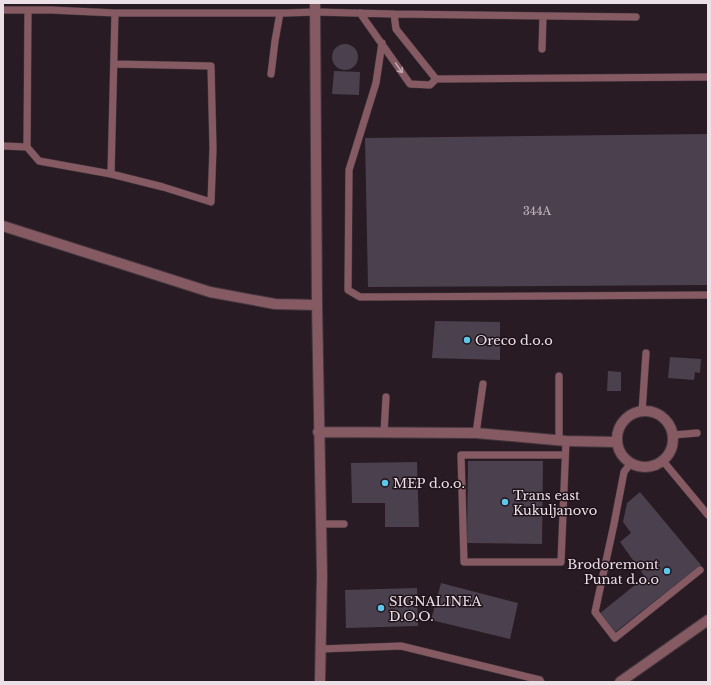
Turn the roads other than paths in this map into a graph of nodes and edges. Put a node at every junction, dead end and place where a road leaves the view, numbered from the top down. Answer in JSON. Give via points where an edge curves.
{"nodes":[{"id":1,"x":315,"y":8,"type":"edge"},
{"id":2,"x":3,"y":10,"type":"edge"},
{"id":3,"x":28,"y":10,"type":"junction"},
{"id":4,"x":115,"y":13,"type":"junction"},
{"id":5,"x":280,"y":13,"type":"junction"},
{"id":6,"x":360,"y":13,"type":"junction"},
{"id":7,"x":394,"y":14,"type":"junction"},
{"id":8,"x":543,"y":16,"type":"junction"},
{"id":9,"x":636,"y":16,"type":"dead end"},
{"id":10,"x":382,"y":43,"type":"junction"},
{"id":11,"x":542,"y":49,"type":"dead end"},
{"id":12,"x":114,"y":64,"type":"junction"},
{"id":13,"x":271,"y":74,"type":"dead end"},
{"id":14,"x":708,"y":77,"type":"edge"},
{"id":15,"x":436,"y":79,"type":"junction"},
{"id":16,"x":3,"y":146,"type":"edge"},
{"id":17,"x":27,"y":147,"type":"junction"},
{"id":18,"x":111,"y":174,"type":"junction"},
{"id":19,"x":3,"y":226,"type":"edge"},
{"id":20,"x":708,"y":295,"type":"edge"},
{"id":21,"x":317,"y":305,"type":"junction"},
{"id":22,"x":646,"y":353,"type":"dead end"},
{"id":23,"x":559,"y":376,"type":"dead end"},
{"id":24,"x":483,"y":384,"type":"dead end"},
{"id":25,"x":386,"y":397,"type":"dead end"},
{"id":26,"x":642,"y":412,"type":"junction"},
{"id":27,"x":318,"y":432,"type":"junction"},
{"id":28,"x":476,"y":432,"type":"junction"},
{"id":29,"x":384,"y":433,"type":"junction"},
{"id":30,"x":697,"y":433,"type":"dead end"},
{"id":31,"x":673,"y":435,"type":"junction"},
{"id":32,"x":562,"y":441,"type":"junction"},
{"id":33,"x":616,"y":442,"type":"junction"},
{"id":34,"x":565,"y":455,"type":"junction"},
{"id":35,"x":663,"y":461,"type":"junction"},
{"id":36,"x":630,"y":464,"type":"junction"},
{"id":37,"x":708,"y":515,"type":"edge"},
{"id":38,"x":321,"y":524,"type":"junction"},
{"id":39,"x":344,"y":524,"type":"dead end"},
{"id":40,"x":700,"y":570,"type":"dead end"},
{"id":41,"x":708,"y":620,"type":"edge"},
{"id":42,"x":321,"y":649,"type":"junction"},
{"id":43,"x":320,"y":682,"type":"edge"},
{"id":44,"x":541,"y":682,"type":"edge"},
{"id":45,"x":620,"y":682,"type":"edge"}],
"edges":[{"from":1,"to":5,"type":"lane"},
{"from":1,"to":6,"type":"lane"},
{"from":1,"to":21,"type":"street"},
{"from":2,"to":3,"type":"lane"},
{"from":3,"to":4,"type":"lane"},
{"from":3,"to":17,"type":"lane"},
{"from":4,"to":5,"type":"lane"},
{"from":4,"to":12,"type":"lane"},
{"from":5,"to":13,"type":"lane"},
{"from":6,"to":7,"type":"lane"},
{"from":6,"to":10,"type":"lane"},
{"from":7,"to":8,"type":"lane"},
{"from":7,"to":15,"type":"lane","via":[[396,29]]},
{"from":8,"to":9,"type":"lane"},
{"from":8,"to":11,"type":"lane"},
{"from":10,"to":15,"type":"lane","one_way":true,"via":[[410,84],[430,85]]},
{"from":10,"to":20,"type":"lane","via":[[376,83],[349,170],[348,290],[360,297]]},
{"from":12,"to":18,"type":"lane"},
{"from":12,"to":18,"type":"lane","via":[[211,66],[212,202]]},
{"from":14,"to":15,"type":"lane"},
{"from":16,"to":17,"type":"lane"},
{"from":17,"to":18,"type":"lane","via":[[39,161]]},
{"from":19,"to":21,"type":"street","via":[[210,292],[274,304]]},
{"from":21,"to":27,"type":"street"},
{"from":22,"to":26,"type":"lane"},
{"from":23,"to":32,"type":"lane"},
{"from":24,"to":28,"type":"lane"},
{"from":25,"to":29,"type":"lane"},
{"from":26,"to":31,"type":"street","via":[[656,413],[664,418]]},
{"from":26,"to":33,"type":"street","via":[[628,416],[621,423]]},
{"from":27,"to":29,"type":"street"},
{"from":27,"to":38,"type":"street"},
{"from":28,"to":29,"type":"street"},
{"from":28,"to":32,"type":"street"},
{"from":30,"to":31,"type":"lane"},
{"from":31,"to":35,"type":"street","via":[[673,445]]},
{"from":32,"to":33,"type":"street"},
{"from":32,"to":34,"type":"lane"},
{"from":33,"to":36,"type":"street","via":[[623,458]]},
{"from":34,"to":34,"type":"lane","via":[[461,455],[464,562],[561,562]]},
{"from":35,"to":36,"type":"street","via":[[647,468]]},
{"from":35,"to":37,"type":"lane"},
{"from":36,"to":40,"type":"lane","via":[[624,472],[595,612],[615,638]]},
{"from":38,"to":39,"type":"lane"},
{"from":38,"to":42,"type":"street"},
{"from":41,"to":45,"type":"street"},
{"from":42,"to":43,"type":"street"},
{"from":42,"to":44,"type":"lane","via":[[401,646]]}]}
